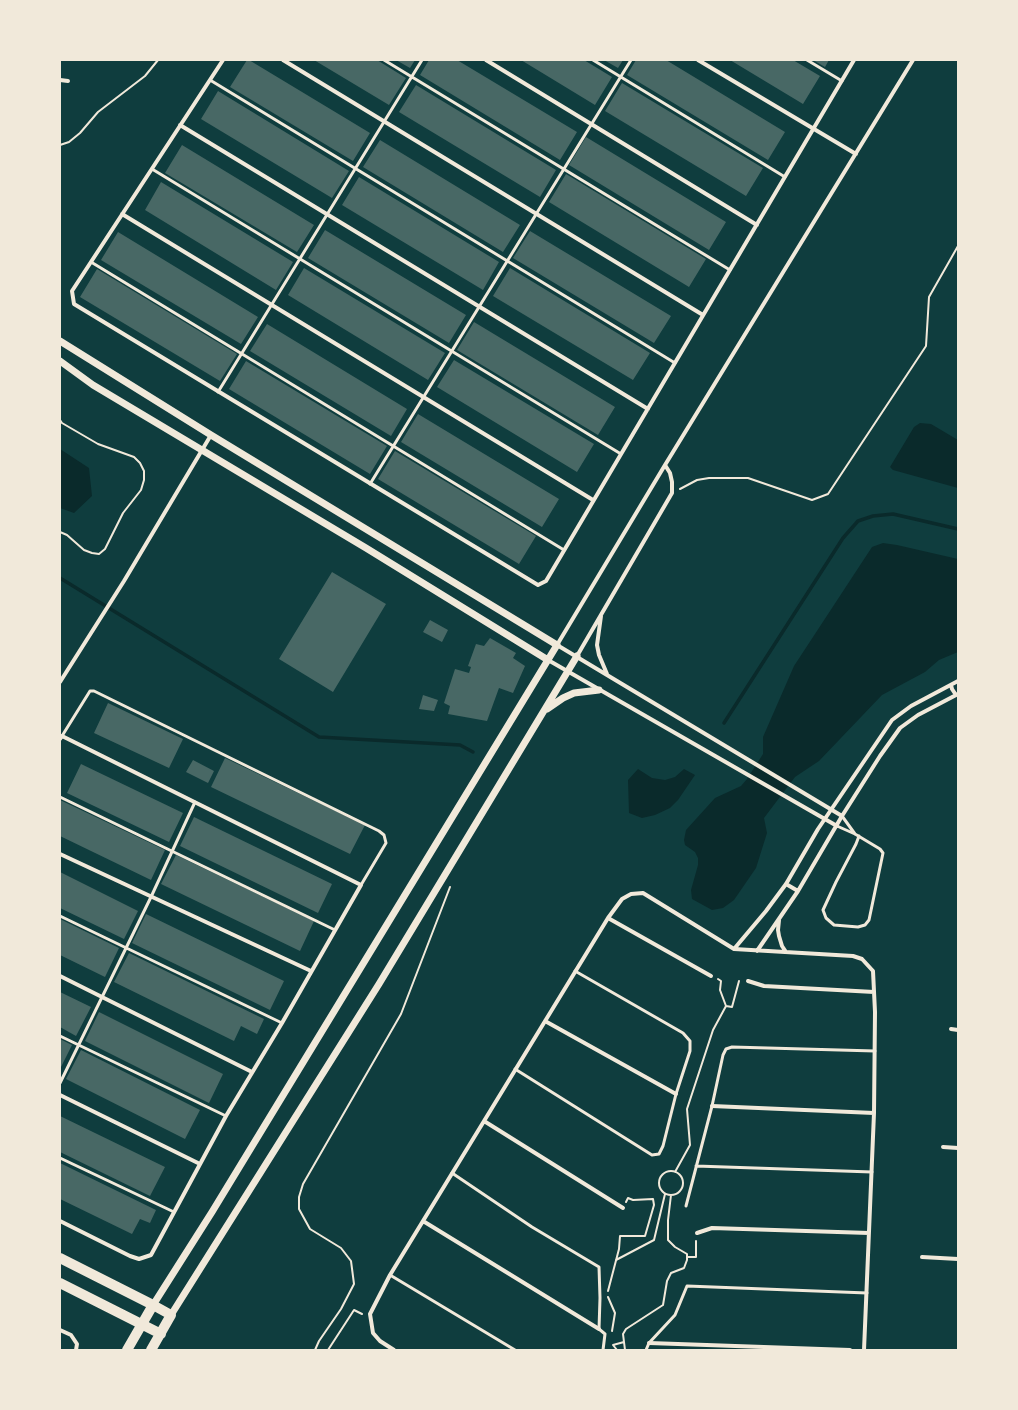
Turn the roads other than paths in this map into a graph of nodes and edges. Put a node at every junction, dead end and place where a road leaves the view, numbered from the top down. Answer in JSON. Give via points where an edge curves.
{"nodes":[{"id":1,"x":223,"y":60,"type":"edge"},
{"id":2,"x":283,"y":60,"type":"edge"},
{"id":3,"x":384,"y":60,"type":"edge"},
{"id":4,"x":422,"y":60,"type":"edge"},
{"id":5,"x":486,"y":60,"type":"edge"},
{"id":6,"x":593,"y":60,"type":"edge"},
{"id":7,"x":631,"y":60,"type":"edge"},
{"id":8,"x":698,"y":60,"type":"edge"},
{"id":9,"x":807,"y":60,"type":"edge"},
{"id":10,"x":854,"y":60,"type":"edge"},
{"id":11,"x":913,"y":60,"type":"edge"},
{"id":12,"x":412,"y":77,"type":"junction"},
{"id":13,"x":621,"y":77,"type":"junction"},
{"id":14,"x":60,"y":80,"type":"edge"},
{"id":15,"x":210,"y":80,"type":"junction"},
{"id":16,"x":68,"y":81,"type":"dead end"},
{"id":17,"x":842,"y":81,"type":"junction"},
{"id":18,"x":384,"y":122,"type":"junction"},
{"id":19,"x":591,"y":124,"type":"junction"},
{"id":20,"x":180,"y":125,"type":"junction"},
{"id":21,"x":813,"y":129,"type":"junction"},
{"id":22,"x":856,"y":154,"type":"junction"},
{"id":23,"x":356,"y":168,"type":"junction"},
{"id":24,"x":152,"y":169,"type":"junction"},
{"id":25,"x":564,"y":169,"type":"junction"},
{"id":26,"x":785,"y":177,"type":"junction"},
{"id":27,"x":122,"y":214,"type":"junction"},
{"id":28,"x":536,"y":214,"type":"junction"},
{"id":29,"x":327,"y":215,"type":"junction"},
{"id":30,"x":757,"y":225,"type":"junction"},
{"id":31,"x":300,"y":259,"type":"junction"},
{"id":32,"x":507,"y":261,"type":"junction"},
{"id":33,"x":91,"y":262,"type":"junction"},
{"id":34,"x":730,"y":270,"type":"junction"},
{"id":35,"x":272,"y":305,"type":"junction"},
{"id":36,"x":479,"y":307,"type":"junction"},
{"id":37,"x":703,"y":315,"type":"junction"},
{"id":38,"x":60,"y":342,"type":"edge"},
{"id":39,"x":451,"y":351,"type":"junction"},
{"id":40,"x":242,"y":354,"type":"junction"},
{"id":41,"x":60,"y":361,"type":"edge"},
{"id":42,"x":675,"y":363,"type":"junction"},
{"id":43,"x":218,"y":392,"type":"junction"},
{"id":44,"x":423,"y":397,"type":"junction"},
{"id":45,"x":648,"y":409,"type":"junction"},
{"id":46,"x":211,"y":435,"type":"junction"},
{"id":47,"x":393,"y":446,"type":"junction"},
{"id":48,"x":202,"y":449,"type":"junction"},
{"id":49,"x":621,"y":454,"type":"junction"},
{"id":50,"x":665,"y":465,"type":"junction"},
{"id":51,"x":370,"y":484,"type":"junction"},
{"id":52,"x":593,"y":500,"type":"junction"},
{"id":53,"x":564,"y":550,"type":"junction"},
{"id":54,"x":602,"y":613,"type":"junction"},
{"id":55,"x":557,"y":645,"type":"junction"},
{"id":56,"x":577,"y":656,"type":"junction"},
{"id":57,"x":548,"y":660,"type":"junction"},
{"id":58,"x":568,"y":671,"type":"junction"},
{"id":59,"x":607,"y":674,"type":"junction"},
{"id":60,"x":958,"y":681,"type":"edge"},
{"id":61,"x":60,"y":682,"type":"edge"},
{"id":62,"x":951,"y":685,"type":"junction"},
{"id":63,"x":599,"y":690,"type":"junction"},
{"id":64,"x":957,"y":695,"type":"edge"},
{"id":65,"x":545,"y":710,"type":"junction"},
{"id":66,"x":61,"y":738,"type":"edge"},
{"id":67,"x":60,"y":797,"type":"edge"},
{"id":68,"x":196,"y":802,"type":"junction"},
{"id":69,"x":832,"y":809,"type":"junction"},
{"id":70,"x":842,"y":816,"type":"junction"},
{"id":71,"x":825,"y":819,"type":"junction"},
{"id":72,"x":837,"y":826,"type":"junction"},
{"id":73,"x":855,"y":834,"type":"junction"},
{"id":74,"x":859,"y":836,"type":"junction"},
{"id":75,"x":172,"y":851,"type":"junction"},
{"id":76,"x":60,"y":854,"type":"edge"},
{"id":77,"x":786,"y":884,"type":"junction"},
{"id":78,"x":362,"y":885,"type":"junction"},
{"id":79,"x":798,"y":891,"type":"junction"},
{"id":80,"x":151,"y":896,"type":"junction"},
{"id":81,"x":60,"y":916,"type":"edge"},
{"id":82,"x":608,"y":918,"type":"junction"},
{"id":83,"x":779,"y":919,"type":"junction"},
{"id":84,"x":335,"y":930,"type":"junction"},
{"id":85,"x":126,"y":948,"type":"junction"},
{"id":86,"x":734,"y":949,"type":"junction"},
{"id":87,"x":757,"y":951,"type":"junction"},
{"id":88,"x":786,"y":952,"type":"junction"},
{"id":89,"x":311,"y":971,"type":"junction"},
{"id":90,"x":575,"y":971,"type":"junction"},
{"id":91,"x":60,"y":976,"type":"edge"},
{"id":92,"x":711,"y":976,"type":"road end"},
{"id":93,"x":748,"y":981,"type":"road end"},
{"id":94,"x":874,"y":992,"type":"junction"},
{"id":95,"x":102,"y":997,"type":"junction"},
{"id":96,"x":545,"y":1020,"type":"junction"},
{"id":97,"x":282,"y":1023,"type":"junction"},
{"id":98,"x":951,"y":1029,"type":"dead end"},
{"id":99,"x":958,"y":1030,"type":"edge"},
{"id":100,"x":60,"y":1036,"type":"edge"},
{"id":101,"x":79,"y":1045,"type":"junction"},
{"id":102,"x":875,"y":1051,"type":"junction"},
{"id":103,"x":516,"y":1069,"type":"junction"},
{"id":104,"x":252,"y":1072,"type":"junction"},
{"id":105,"x":60,"y":1083,"type":"edge"},
{"id":106,"x":676,"y":1094,"type":"junction"},
{"id":107,"x":60,"y":1095,"type":"edge"},
{"id":108,"x":712,"y":1106,"type":"junction"},
{"id":109,"x":874,"y":1113,"type":"junction"},
{"id":110,"x":226,"y":1116,"type":"junction"},
{"id":111,"x":484,"y":1121,"type":"junction"},
{"id":112,"x":943,"y":1147,"type":"dead end"},
{"id":113,"x":958,"y":1148,"type":"edge"},
{"id":114,"x":60,"y":1158,"type":"edge"},
{"id":115,"x":200,"y":1164,"type":"junction"},
{"id":116,"x":696,"y":1166,"type":"junction"},
{"id":117,"x":872,"y":1172,"type":"junction"},
{"id":118,"x":452,"y":1173,"type":"junction"},
{"id":119,"x":686,"y":1206,"type":"dead end"},
{"id":120,"x":623,"y":1208,"type":"road end"},
{"id":121,"x":174,"y":1212,"type":"junction"},
{"id":122,"x":60,"y":1221,"type":"edge"},
{"id":123,"x":423,"y":1221,"type":"junction"},
{"id":124,"x":697,"y":1233,"type":"road end"},
{"id":125,"x":869,"y":1233,"type":"junction"},
{"id":126,"x":922,"y":1257,"type":"dead end"},
{"id":127,"x":60,"y":1258,"type":"edge"},
{"id":128,"x":958,"y":1259,"type":"edge"},
{"id":129,"x":390,"y":1275,"type":"junction"},
{"id":130,"x":60,"y":1283,"type":"edge"},
{"id":131,"x":867,"y":1293,"type":"junction"},
{"id":132,"x":153,"y":1305,"type":"junction"},
{"id":133,"x":171,"y":1315,"type":"junction"},
{"id":134,"x":142,"y":1324,"type":"junction"},
{"id":135,"x":599,"y":1329,"type":"junction"},
{"id":136,"x":60,"y":1330,"type":"edge"},
{"id":137,"x":161,"y":1334,"type":"junction"},
{"id":138,"x":649,"y":1343,"type":"junction"},
{"id":139,"x":76,"y":1350,"type":"edge"},
{"id":140,"x":127,"y":1350,"type":"edge"},
{"id":141,"x":152,"y":1350,"type":"edge"},
{"id":142,"x":394,"y":1350,"type":"edge"},
{"id":143,"x":515,"y":1350,"type":"edge"},
{"id":144,"x":603,"y":1350,"type":"edge"},
{"id":145,"x":646,"y":1350,"type":"edge"},
{"id":146,"x":850,"y":1350,"type":"edge"},
{"id":147,"x":864,"y":1350,"type":"edge"}],
"edges":[{"from":1,"to":15,"type":"street"},
{"from":2,"to":18,"type":"street"},
{"from":3,"to":12,"type":"lane"},
{"from":4,"to":12,"type":"lane"},
{"from":5,"to":19,"type":"street"},
{"from":6,"to":13,"type":"lane"},
{"from":7,"to":13,"type":"lane"},
{"from":8,"to":21,"type":"street"},
{"from":9,"to":17,"type":"lane"},
{"from":10,"to":17,"type":"street"},
{"from":11,"to":22,"type":"street"},
{"from":12,"to":18,"type":"lane"},
{"from":12,"to":25,"type":"lane"},
{"from":13,"to":19,"type":"lane"},
{"from":13,"to":26,"type":"lane"},
{"from":14,"to":16,"type":"street"},
{"from":15,"to":20,"type":"street"},
{"from":15,"to":23,"type":"lane"},
{"from":17,"to":21,"type":"street"},
{"from":18,"to":23,"type":"lane"},
{"from":18,"to":28,"type":"street"},
{"from":19,"to":25,"type":"lane"},
{"from":19,"to":30,"type":"street"},
{"from":20,"to":24,"type":"street"},
{"from":20,"to":29,"type":"street"},
{"from":21,"to":22,"type":"street"},
{"from":21,"to":26,"type":"street"},
{"from":22,"to":50,"type":"street"},
{"from":23,"to":29,"type":"lane"},
{"from":23,"to":32,"type":"lane"},
{"from":24,"to":27,"type":"street"},
{"from":24,"to":31,"type":"lane"},
{"from":25,"to":28,"type":"lane"},
{"from":25,"to":34,"type":"lane"},
{"from":26,"to":30,"type":"street"},
{"from":27,"to":33,"type":"street"},
{"from":27,"to":35,"type":"street"},
{"from":28,"to":32,"type":"lane"},
{"from":28,"to":37,"type":"street"},
{"from":29,"to":31,"type":"lane"},
{"from":29,"to":36,"type":"street"},
{"from":30,"to":34,"type":"street"},
{"from":31,"to":35,"type":"lane"},
{"from":31,"to":39,"type":"lane"},
{"from":32,"to":36,"type":"lane"},
{"from":32,"to":42,"type":"lane"},
{"from":33,"to":40,"type":"lane"},
{"from":33,"to":43,"type":"street","via":[[72,291],[74,304]]},
{"from":34,"to":37,"type":"street"},
{"from":35,"to":40,"type":"lane"},
{"from":35,"to":44,"type":"street"},
{"from":36,"to":39,"type":"lane"},
{"from":36,"to":45,"type":"street"},
{"from":37,"to":42,"type":"street"},
{"from":38,"to":46,"type":"street"},
{"from":39,"to":44,"type":"lane"},
{"from":39,"to":49,"type":"lane"},
{"from":40,"to":43,"type":"lane"},
{"from":40,"to":47,"type":"lane"},
{"from":41,"to":48,"type":"street","via":[[93,384]]},
{"from":42,"to":45,"type":"street"},
{"from":43,"to":51,"type":"street"},
{"from":44,"to":47,"type":"lane"},
{"from":44,"to":52,"type":"street"},
{"from":45,"to":49,"type":"street"},
{"from":46,"to":48,"type":"street"},
{"from":46,"to":55,"type":"street"},
{"from":47,"to":51,"type":"lane"},
{"from":47,"to":53,"type":"lane"},
{"from":48,"to":57,"type":"street"},
{"from":48,"to":61,"type":"street","via":[[124,581]]},
{"from":49,"to":52,"type":"street"},
{"from":50,"to":54,"type":"street","via":[[670,473],[672,493]]},
{"from":50,"to":55,"type":"street"},
{"from":51,"to":53,"type":"street","via":[[538,585],[546,581]]},
{"from":52,"to":53,"type":"street"},
{"from":54,"to":56,"type":"street"},
{"from":54,"to":59,"type":"street","via":[[597,645]]},
{"from":55,"to":56,"type":"street"},
{"from":55,"to":57,"type":"street"},
{"from":56,"to":58,"type":"street"},
{"from":56,"to":59,"type":"street"},
{"from":57,"to":58,"type":"street"},
{"from":57,"to":132,"type":"street"},
{"from":58,"to":63,"type":"street"},
{"from":58,"to":65,"type":"street"},
{"from":59,"to":69,"type":"street"},
{"from":60,"to":62,"type":"street"},
{"from":62,"to":64,"type":"street"},
{"from":62,"to":69,"type":"street","via":[[911,706],[892,720]]},
{"from":63,"to":65,"type":"street","via":[[574,693]]},
{"from":63,"to":71,"type":"street"},
{"from":64,"to":70,"type":"street","via":[[918,715],[900,728]]},
{"from":65,"to":133,"type":"street","via":[[379,984]]},
{"from":66,"to":68,"type":"street"},
{"from":66,"to":78,"type":"lane","via":[[90,691],[94,691],[379,831],[384,835],[386,843]]},
{"from":67,"to":75,"type":"lane"},
{"from":68,"to":75,"type":"lane"},
{"from":68,"to":78,"type":"street"},
{"from":69,"to":70,"type":"street"},
{"from":69,"to":71,"type":"street"},
{"from":70,"to":72,"type":"street"},
{"from":70,"to":73,"type":"lane"},
{"from":71,"to":72,"type":"street"},
{"from":71,"to":77,"type":"street"},
{"from":72,"to":73,"type":"lane"},
{"from":72,"to":79,"type":"street"},
{"from":73,"to":74,"type":"lane"},
{"from":74,"to":74,"type":"lane","via":[[824,910],[826,918],[834,925],[858,927],[865,925],[869,920],[883,853]]},
{"from":75,"to":80,"type":"lane"},
{"from":75,"to":84,"type":"lane"},
{"from":76,"to":80,"type":"street"},
{"from":77,"to":79,"type":"street"},
{"from":77,"to":86,"type":"street"},
{"from":78,"to":84,"type":"street"},
{"from":79,"to":83,"type":"street"},
{"from":80,"to":85,"type":"lane"},
{"from":80,"to":89,"type":"street"},
{"from":81,"to":85,"type":"lane"},
{"from":82,"to":86,"type":"street","via":[[622,899],[631,894],[643,893]]},
{"from":82,"to":90,"type":"street"},
{"from":82,"to":92,"type":"street"},
{"from":83,"to":87,"type":"street"},
{"from":83,"to":88,"type":"street","via":[[779,936]]},
{"from":84,"to":89,"type":"street"},
{"from":85,"to":95,"type":"lane"},
{"from":85,"to":97,"type":"lane"},
{"from":86,"to":87,"type":"street"},
{"from":87,"to":88,"type":"street"},
{"from":88,"to":94,"type":"street","via":[[853,956],[862,959],[873,971]]},
{"from":89,"to":97,"type":"street"},
{"from":90,"to":96,"type":"street"},
{"from":90,"to":106,"type":"lane","via":[[690,1040],[690,1051]]},
{"from":91,"to":95,"type":"street"},
{"from":93,"to":94,"type":"street","via":[[764,986]]},
{"from":94,"to":102,"type":"street"},
{"from":95,"to":101,"type":"lane"},
{"from":95,"to":104,"type":"street"},
{"from":96,"to":103,"type":"street"},
{"from":96,"to":106,"type":"street"},
{"from":97,"to":104,"type":"street"},
{"from":98,"to":99,"type":"street"},
{"from":100,"to":101,"type":"lane"},
{"from":101,"to":105,"type":"lane"},
{"from":101,"to":110,"type":"lane"},
{"from":102,"to":108,"type":"lane","via":[[732,1047],[726,1049]]},
{"from":102,"to":109,"type":"street"},
{"from":103,"to":106,"type":"lane","via":[[652,1155],[659,1154],[663,1146]]},
{"from":103,"to":111,"type":"street"},
{"from":104,"to":110,"type":"street"},
{"from":107,"to":115,"type":"street"},
{"from":108,"to":109,"type":"street"},
{"from":108,"to":116,"type":"lane"},
{"from":109,"to":117,"type":"street"},
{"from":110,"to":115,"type":"street"},
{"from":111,"to":118,"type":"street"},
{"from":111,"to":120,"type":"street"},
{"from":112,"to":113,"type":"street"},
{"from":114,"to":121,"type":"lane"},
{"from":115,"to":121,"type":"street"},
{"from":116,"to":117,"type":"lane"},
{"from":116,"to":119,"type":"lane"},
{"from":117,"to":125,"type":"street"},
{"from":118,"to":123,"type":"street"},
{"from":118,"to":135,"type":"lane","via":[[532,1227],[599,1267]]},
{"from":121,"to":122,"type":"street","via":[[151,1254],[139,1259]]},
{"from":123,"to":129,"type":"street"},
{"from":123,"to":135,"type":"street"},
{"from":124,"to":125,"type":"street","via":[[712,1228]]},
{"from":125,"to":131,"type":"street"},
{"from":126,"to":128,"type":"street"},
{"from":127,"to":132,"type":"main road"},
{"from":129,"to":142,"type":"street","via":[[370,1314],[373,1333]]},
{"from":129,"to":143,"type":"lane"},
{"from":130,"to":134,"type":"main road"},
{"from":131,"to":138,"type":"lane","via":[[687,1286],[675,1315]]},
{"from":131,"to":147,"type":"street"},
{"from":132,"to":133,"type":"main road"},
{"from":132,"to":134,"type":"main road"},
{"from":133,"to":137,"type":"main road"},
{"from":134,"to":137,"type":"main road"},
{"from":134,"to":140,"type":"main road"},
{"from":135,"to":144,"type":"lane","via":[[605,1334]]},
{"from":136,"to":139,"type":"street","via":[[71,1335],[77,1344]]},
{"from":137,"to":141,"type":"main road"},
{"from":138,"to":145,"type":"lane"},
{"from":138,"to":146,"type":"street"}]}
